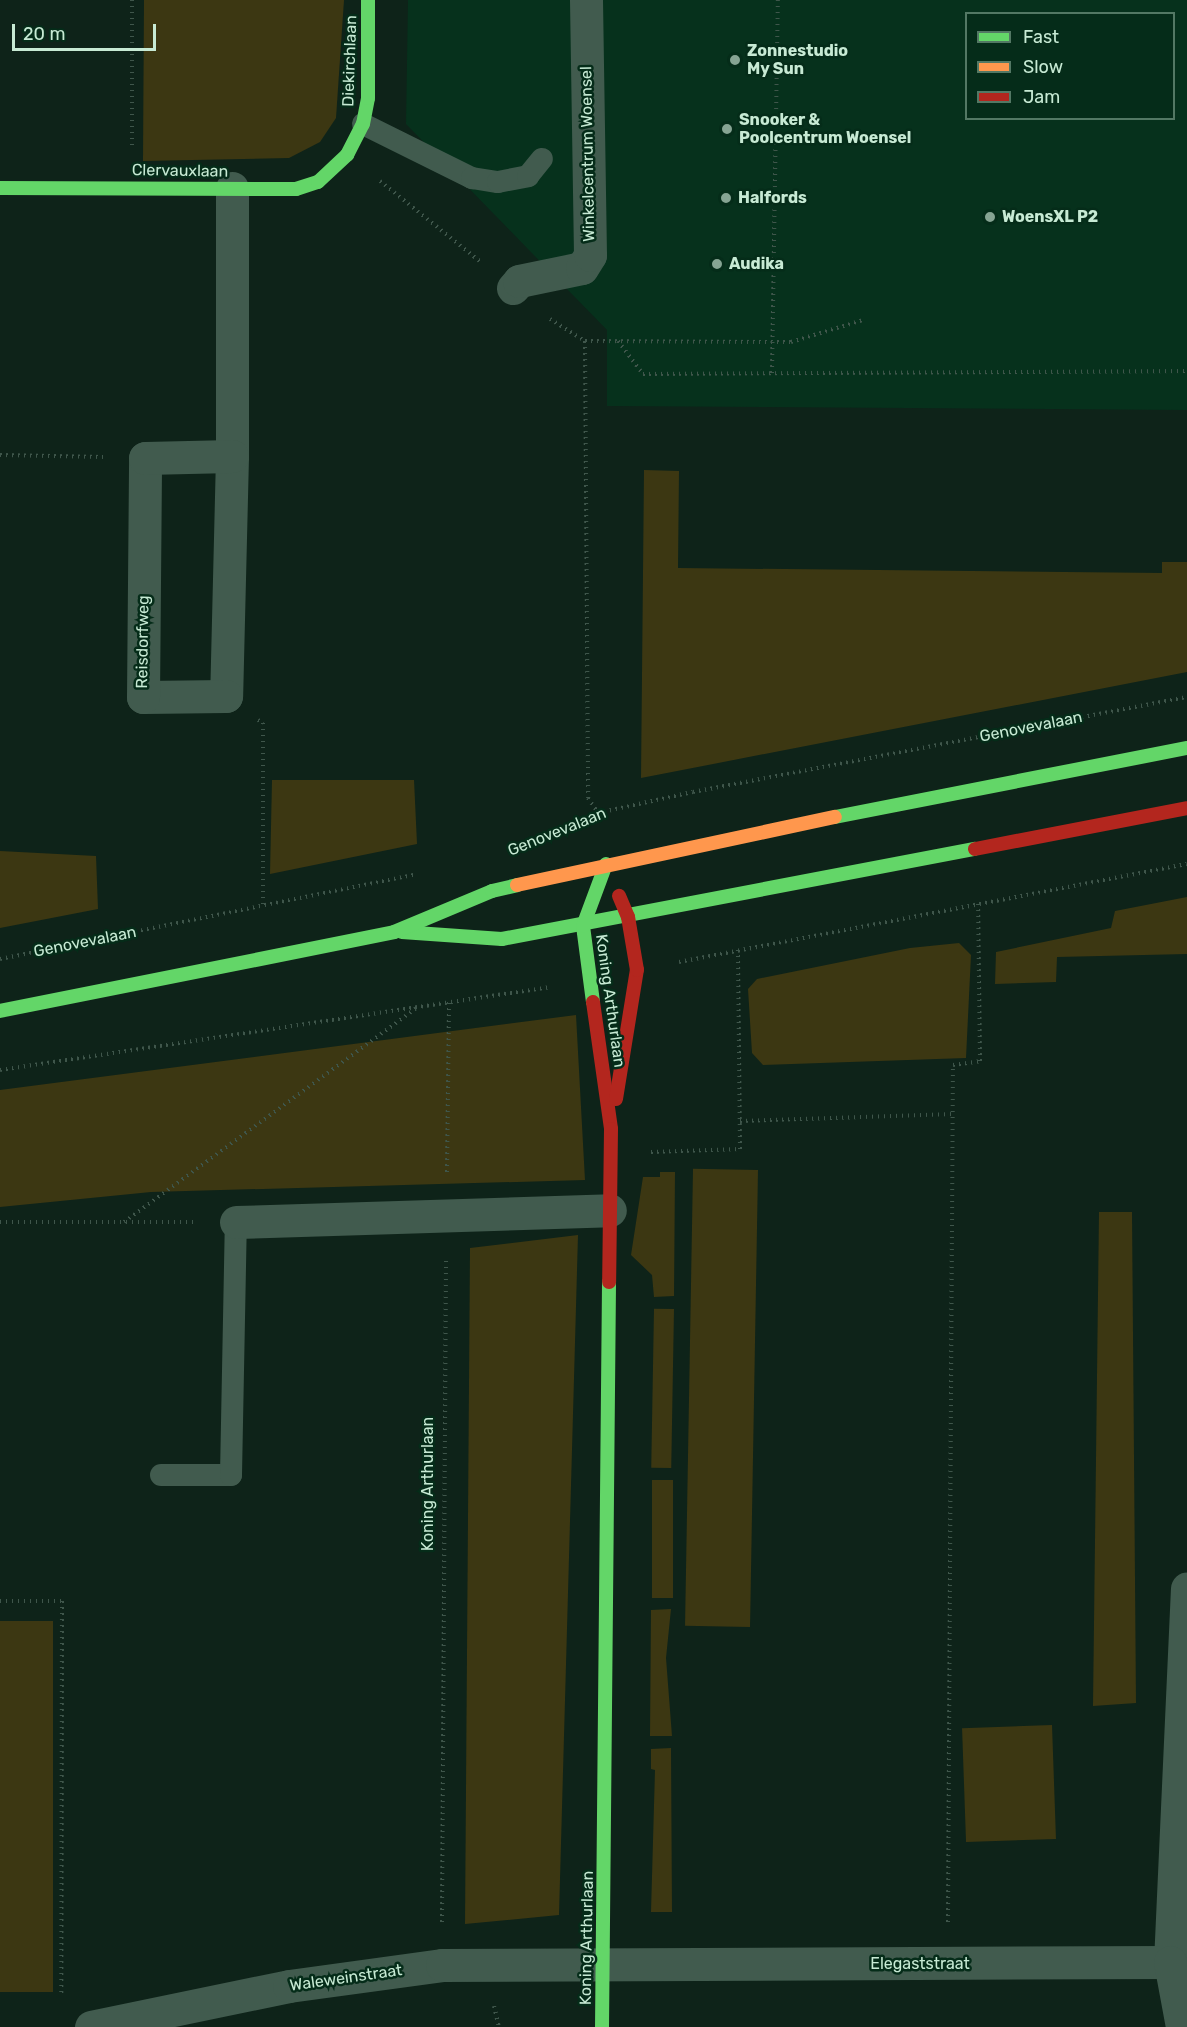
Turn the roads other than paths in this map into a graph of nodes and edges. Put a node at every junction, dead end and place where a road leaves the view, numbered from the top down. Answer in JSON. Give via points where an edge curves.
{"nodes":[{"id":1,"x":368,"y":0,"type":"edge"},
{"id":2,"x":586,"y":0,"type":"edge"},
{"id":3,"x":363,"y":124,"type":"junction"},
{"id":4,"x":347,"y":155,"type":"joint"},
{"id":5,"x":542,"y":159,"type":"dead end"},
{"id":6,"x":0,"y":188,"type":"edge"},
{"id":7,"x":232,"y":188,"type":"junction"},
{"id":8,"x":513,"y":288,"type":"road end"},
{"id":9,"x":232,"y":456,"type":"junction"},
{"id":10,"x":1187,"y":748,"type":"edge"},
{"id":11,"x":1187,"y":808,"type":"edge"},
{"id":12,"x":606,"y":864,"type":"junction"},
{"id":13,"x":628,"y":917,"type":"junction"},
{"id":14,"x":583,"y":926,"type":"junction"},
{"id":15,"x":394,"y":932,"type":"junction"},
{"id":16,"x":0,"y":1011,"type":"edge"},
{"id":17,"x":611,"y":1129,"type":"junction"},
{"id":18,"x":610,"y":1210,"type":"junction"},
{"id":19,"x":236,"y":1222,"type":"joint"},
{"id":20,"x":161,"y":1475,"type":"dead end"},
{"id":21,"x":1187,"y":1588,"type":"edge"},
{"id":22,"x":1170,"y":1962,"type":"junction"},
{"id":23,"x":604,"y":1963,"type":"junction"},
{"id":24,"x":91,"y":2027,"type":"edge"},
{"id":25,"x":602,"y":2027,"type":"edge"},
{"id":26,"x":1182,"y":2027,"type":"edge"}],
"edges":[{"from":1,"to":3,"type":"main road","name":"Diekirchlaan","via":[[368,98]]},
{"from":2,"to":8,"type":"street","name":"Winkelcentrum Woensel","via":[[590,255],[582,268],[519,281]]},
{"from":3,"to":4,"type":"main road","name":"Diekirchlaan"},
{"from":3,"to":5,"type":"lane","via":[[472,178],[498,182],[528,176]]},
{"from":4,"to":7,"type":"main road","name":"Clervauxlaan","via":[[318,182],[296,189]]},
{"from":6,"to":7,"type":"main road","name":"Clervauxlaan"},
{"from":7,"to":9,"type":"street"},
{"from":9,"to":9,"type":"street","name":"Reisdorfweg","via":[[226,696],[143,697],[146,458]]},
{"from":10,"to":12,"type":"main road"},
{"from":11,"to":13,"type":"main road"},
{"from":12,"to":13,"type":"main road","name":"Koning Arthurlaan"},
{"from":12,"to":14,"type":"main road","name":"Koning Arthurlaan"},
{"from":12,"to":15,"type":"main road","via":[[492,891]]},
{"from":13,"to":14,"type":"main road"},
{"from":13,"to":17,"type":"main road","name":"Koning Arthurlaan","via":[[637,970]]},
{"from":14,"to":15,"type":"main road","via":[[502,939]]},
{"from":14,"to":17,"type":"main road","name":"Koning Arthurlaan"},
{"from":15,"to":16,"type":"main road"},
{"from":17,"to":18,"type":"main road","name":"Koning Arthurlaan"},
{"from":18,"to":19,"type":"street"},
{"from":18,"to":23,"type":"main road","name":"Koning Arthurlaan"},
{"from":19,"to":20,"type":"lane","via":[[231,1475]]},
{"from":21,"to":22,"type":"street"},
{"from":22,"to":23,"type":"street","name":"Elegaststraat"},
{"from":22,"to":26,"type":"street"},
{"from":23,"to":24,"type":"street","name":"Waleweinstraat","via":[[442,1965],[289,1986]]},
{"from":23,"to":25,"type":"main road","name":"Koning Arthurlaan"}]}
